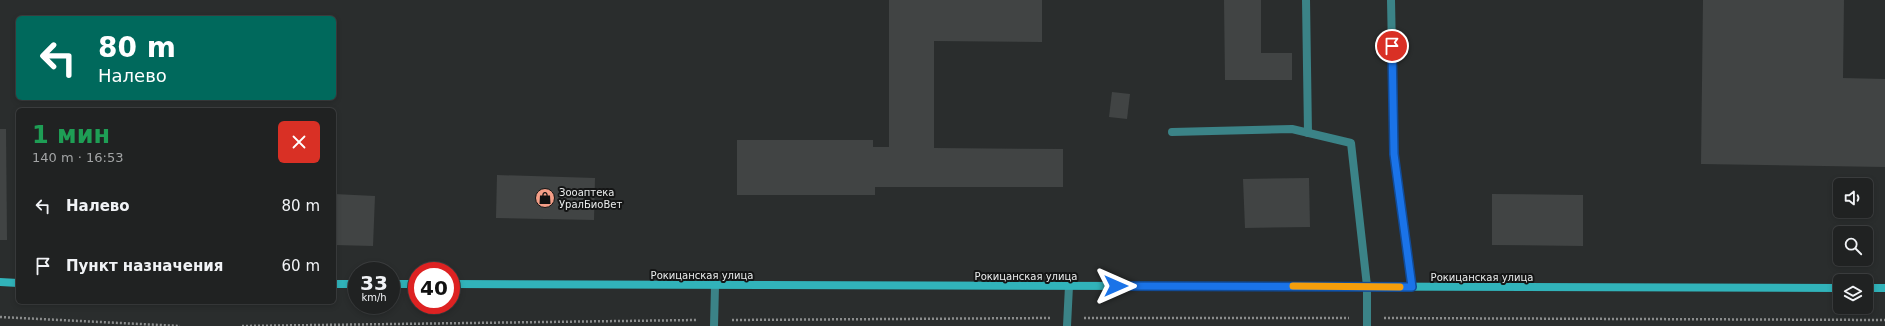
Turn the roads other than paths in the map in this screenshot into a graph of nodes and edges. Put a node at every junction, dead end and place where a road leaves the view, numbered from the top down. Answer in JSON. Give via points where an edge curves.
{"nodes":[{"id":1,"x":1306,"y":0,"type":"edge"},
{"id":2,"x":1391,"y":0,"type":"edge"},
{"id":3,"x":1172,"y":132,"type":"dead end"},
{"id":4,"x":1308,"y":133,"type":"junction"},
{"id":5,"x":0,"y":282,"type":"edge"},
{"id":6,"x":16,"y":282,"type":"edge"},
{"id":7,"x":336,"y":284,"type":"edge"},
{"id":8,"x":348,"y":284,"type":"edge"},
{"id":9,"x":460,"y":284,"type":"edge"},
{"id":10,"x":715,"y":286,"type":"junction"},
{"id":11,"x":1069,"y":286,"type":"junction"},
{"id":12,"x":1367,"y":286,"type":"junction"},
{"id":13,"x":1412,"y":287,"type":"junction"},
{"id":14,"x":1833,"y":288,"type":"edge"},
{"id":15,"x":1873,"y":288,"type":"edge"},
{"id":16,"x":1885,"y":288,"type":"edge"},
{"id":17,"x":714,"y":326,"type":"edge"},
{"id":18,"x":1067,"y":326,"type":"edge"},
{"id":19,"x":1367,"y":326,"type":"edge"}],
"edges":[{"from":1,"to":4,"type":"street"},
{"from":2,"to":13,"type":"street","via":[[1394,154]]},
{"from":3,"to":4,"type":"street","via":[[1292,129]]},
{"from":4,"to":12,"type":"street","via":[[1351,143]]},
{"from":5,"to":6,"type":"street"},
{"from":7,"to":8,"type":"street"},
{"from":9,"to":10,"type":"street","name":"Рокицанская улица"},
{"from":10,"to":11,"type":"street","name":"Рокицанская улица"},
{"from":10,"to":17,"type":"street"},
{"from":11,"to":12,"type":"street","name":"Рокицанская улица"},
{"from":11,"to":18,"type":"street"},
{"from":12,"to":13,"type":"street","name":"Рокицанская улица"},
{"from":12,"to":19,"type":"street"},
{"from":13,"to":14,"type":"street","name":"Рокицанская улица"},
{"from":15,"to":16,"type":"street"}]}
